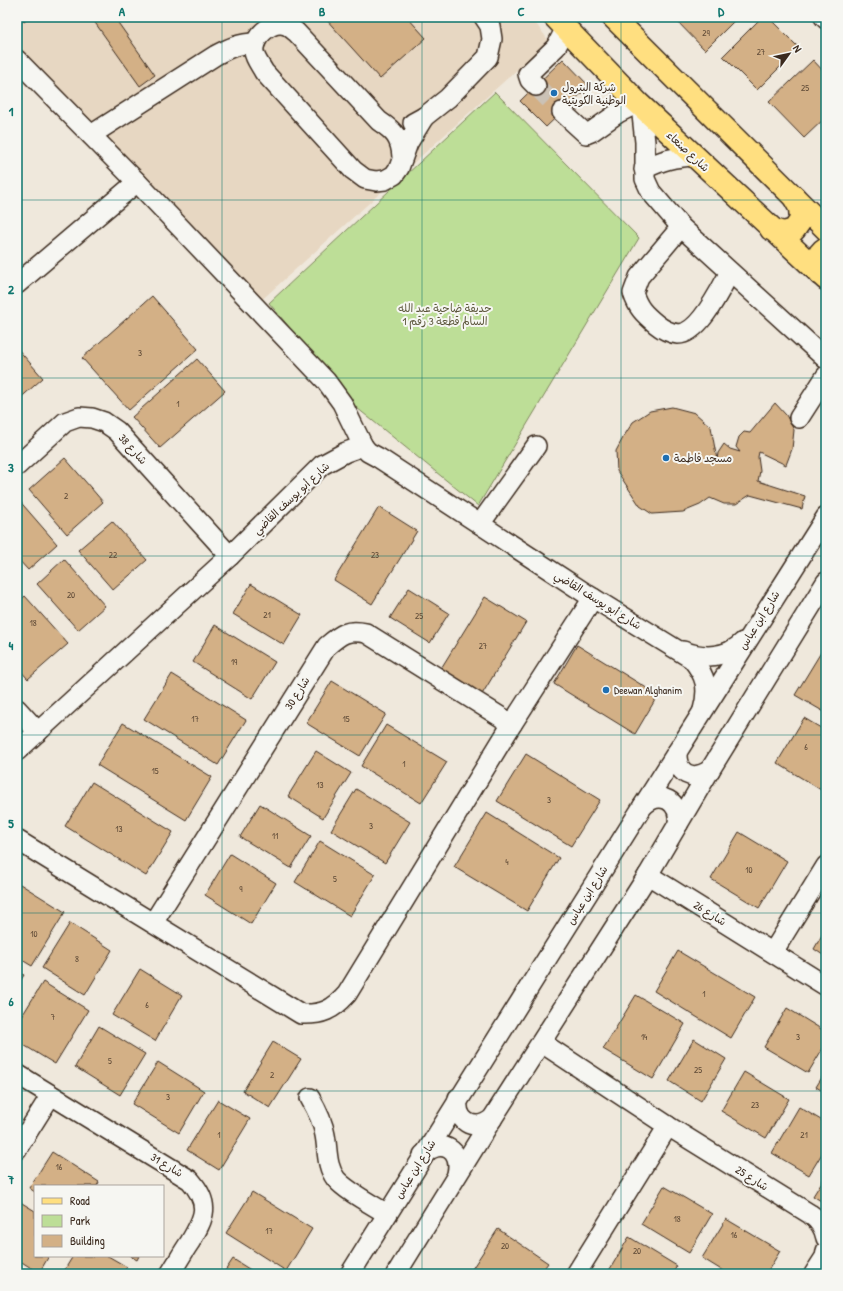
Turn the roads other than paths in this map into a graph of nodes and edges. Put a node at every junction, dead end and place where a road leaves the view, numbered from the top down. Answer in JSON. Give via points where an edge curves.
{"nodes":[{"id":1,"x":484,"y":17,"type":"edge"},
{"id":2,"x":614,"y":17,"type":"edge"},
{"id":3,"x":824,"y":17,"type":"edge"},
{"id":4,"x":826,"y":19,"type":"edge"},
{"id":5,"x":561,"y":23,"type":"edge"},
{"id":6,"x":255,"y":43,"type":"junction"},
{"id":7,"x":17,"y":60,"type":"edge"},
{"id":8,"x":536,"y":86,"type":"tunnel mouth"},
{"id":9,"x":640,"y":105,"type":"junction"},
{"id":10,"x":562,"y":112,"type":"tunnel mouth"},
{"id":11,"x":424,"y":117,"type":"junction"},
{"id":12,"x":386,"y":126,"type":"junction"},
{"id":13,"x":91,"y":135,"type":"junction"},
{"id":14,"x":694,"y":156,"type":"junction"},
{"id":15,"x":402,"y":157,"type":"junction"},
{"id":16,"x":644,"y":169,"type":"junction"},
{"id":17,"x":137,"y":182,"type":"junction"},
{"id":18,"x":794,"y":197,"type":"junction"},
{"id":19,"x":681,"y":227,"type":"junction"},
{"id":20,"x":771,"y":229,"type":"junction"},
{"id":21,"x":826,"y":229,"type":"edge"},
{"id":22,"x":826,"y":248,"type":"edge"},
{"id":23,"x":730,"y":272,"type":"junction"},
{"id":24,"x":823,"y":277,"type":"edge"},
{"id":25,"x":17,"y":284,"type":"edge"},
{"id":26,"x":826,"y":360,"type":"edge"},
{"id":27,"x":826,"y":376,"type":"edge"},
{"id":28,"x":799,"y":418,"type":"dead end"},
{"id":29,"x":363,"y":446,"type":"junction"},
{"id":30,"x":536,"y":446,"type":"dead end"},
{"id":31,"x":17,"y":466,"type":"edge"},
{"id":32,"x":826,"y":517,"type":"edge"},
{"id":33,"x":480,"y":524,"type":"junction"},
{"id":34,"x":230,"y":556,"type":"junction"},
{"id":35,"x":826,"y":582,"type":"edge"},
{"id":36,"x":593,"y":598,"type":"junction"},
{"id":37,"x":750,"y":635,"type":"junction"},
{"id":38,"x":680,"y":650,"type":"junction"},
{"id":39,"x":17,"y":709,"type":"edge"},
{"id":40,"x":703,"y":710,"type":"junction"},
{"id":41,"x":512,"y":724,"type":"junction"},
{"id":42,"x":38,"y":732,"type":"junction"},
{"id":43,"x":17,"y":750,"type":"edge"},
{"id":44,"x":677,"y":752,"type":"junction"},
{"id":45,"x":710,"y":770,"type":"junction"},
{"id":46,"x":643,"y":806,"type":"junction"},
{"id":47,"x":678,"y":824,"type":"junction"},
{"id":48,"x":17,"y":840,"type":"edge"},
{"id":49,"x":826,"y":866,"type":"edge"},
{"id":50,"x":648,"y":875,"type":"junction"},
{"id":51,"x":152,"y":923,"type":"junction"},
{"id":52,"x":772,"y":952,"type":"junction"},
{"id":53,"x":826,"y":986,"type":"edge"},
{"id":54,"x":542,"y":1043,"type":"junction"},
{"id":55,"x":17,"y":1074,"type":"edge"},
{"id":56,"x":52,"y":1095,"type":"junction"},
{"id":57,"x":310,"y":1098,"type":"dead end"},
{"id":58,"x":458,"y":1098,"type":"junction"},
{"id":59,"x":492,"y":1119,"type":"junction"},
{"id":60,"x":668,"y":1126,"type":"junction"},
{"id":61,"x":17,"y":1149,"type":"edge"},
{"id":62,"x":423,"y":1155,"type":"junction"},
{"id":63,"x":457,"y":1174,"type":"junction"},
{"id":64,"x":387,"y":1214,"type":"junction"},
{"id":65,"x":826,"y":1236,"type":"edge"},
{"id":66,"x":826,"y":1251,"type":"edge"},
{"id":67,"x":170,"y":1274,"type":"edge"},
{"id":68,"x":350,"y":1274,"type":"edge"},
{"id":69,"x":396,"y":1274,"type":"edge"},
{"id":70,"x":576,"y":1274,"type":"edge"},
{"id":71,"x":814,"y":1274,"type":"edge"}],
"edges":[{"from":1,"to":11,"type":"street","via":[[490,26],[492,39],[488,57],[448,98]]},
{"from":2,"to":18,"type":"main road"},
{"from":3,"to":4,"type":"street"},
{"from":5,"to":8,"type":"street","via":[[556,47],[528,74]]},
{"from":5,"to":9,"type":"main road","name":"شارع صنعاء"},
{"from":6,"to":12,"type":"street","via":[[268,28],[278,24],[286,25],[296,32]]},
{"from":6,"to":13,"type":"street","via":[[244,43],[216,55]]},
{"from":6,"to":15,"type":"street","via":[[254,53],[264,72],[353,170],[365,179],[376,182],[385,180],[394,175]]},
{"from":7,"to":13,"type":"street"},
{"from":9,"to":10,"type":"street","via":[[618,113],[586,134]]},
{"from":9,"to":14,"type":"main road","name":"شارع صنعاء"},
{"from":9,"to":16,"type":"street","via":[[645,142]]},
{"from":11,"to":12,"type":"street","via":[[397,128]]},
{"from":11,"to":15,"type":"street"},
{"from":12,"to":15,"type":"street","via":[[399,139]]},
{"from":13,"to":17,"type":"street"},
{"from":14,"to":16,"type":"street","via":[[659,161]]},
{"from":14,"to":20,"type":"main road","name":"شارع صنعاء"},
{"from":16,"to":19,"type":"street","via":[[651,192]]},
{"from":17,"to":25,"type":"street"},
{"from":17,"to":29,"type":"street","via":[[326,381],[342,403]]},
{"from":18,"to":20,"type":"main road","via":[[800,208],[801,220],[794,230],[783,233]]},
{"from":18,"to":21,"type":"main road"},
{"from":19,"to":23,"type":"street"},
{"from":19,"to":23,"type":"street","via":[[639,277],[633,293],[637,305],[650,319],[664,330],[678,334],[688,331],[707,311]]},
{"from":20,"to":24,"type":"main road","name":"شارع صنعاء"},
{"from":22,"to":24,"type":"main road","via":[[822,250],[817,266]]},
{"from":23,"to":26,"type":"street"},
{"from":27,"to":28,"type":"street"},
{"from":29,"to":33,"type":"street","name":"شارع أبو يوسف القاضي","via":[[368,452]]},
{"from":29,"to":34,"type":"street","name":"شارع أبو يوسف القاضي","via":[[322,465]]},
{"from":30,"to":33,"type":"street"},
{"from":31,"to":34,"type":"street","name":"شارع 38","via":[[65,422],[79,417],[104,422],[117,431]]},
{"from":32,"to":37,"type":"street","name":"شارع ابن عباس"},
{"from":33,"to":36,"type":"street","name":"شارع أبو يوسف القاضي"},
{"from":34,"to":42,"type":"street","name":"شارع أبو يوسف القاضي"},
{"from":35,"to":45,"type":"street"},
{"from":36,"to":38,"type":"street","name":"شارع أبو يوسف القاضي"},
{"from":36,"to":41,"type":"street"},
{"from":37,"to":38,"type":"street","name":"شارع أبو يوسف القاضي","via":[[739,646],[711,657],[695,656]]},
{"from":37,"to":40,"type":"street","name":"شارع ابن عباس"},
{"from":38,"to":40,"type":"street","name":"شارع أبو يوسف القاضي","via":[[701,670],[706,683]]},
{"from":39,"to":42,"type":"street"},
{"from":40,"to":44,"type":"street","name":"شارع ابن عباس"},
{"from":41,"to":51,"type":"street","via":[[347,994],[330,1009],[321,1013],[301,1014]]},
{"from":41,"to":51,"type":"street","name":"شارع 30","via":[[366,633],[347,631],[327,646]]},
{"from":42,"to":43,"type":"street","name":"شارع أبو يوسف القاضي"},
{"from":44,"to":45,"type":"street","via":[[676,761],[686,774],[703,775]]},
{"from":44,"to":46,"type":"street","name":"شارع ابن عباس"},
{"from":45,"to":47,"type":"street"},
{"from":46,"to":47,"type":"street","via":[[656,798],[665,798],[677,808]]},
{"from":46,"to":58,"type":"street","name":"شارع ابن عباس"},
{"from":47,"to":50,"type":"street"},
{"from":48,"to":51,"type":"street"},
{"from":49,"to":52,"type":"street"},
{"from":50,"to":52,"type":"street","name":"شارع 26"},
{"from":50,"to":54,"type":"street"},
{"from":52,"to":53,"type":"street","name":"شارع 26"},
{"from":54,"to":59,"type":"street"},
{"from":54,"to":60,"type":"street","name":"شارع 25"},
{"from":55,"to":56,"type":"street","name":"شارع 31"},
{"from":56,"to":61,"type":"street"},
{"from":56,"to":67,"type":"street","name":"شارع 31","via":[[190,1180],[196,1187],[204,1205],[204,1215]]},
{"from":57,"to":64,"type":"street","via":[[322,1122],[327,1159],[336,1179]]},
{"from":58,"to":59,"type":"street","via":[[459,1114],[470,1124],[478,1126]]},
{"from":58,"to":62,"type":"street","name":"شارع ابن عباس"},
{"from":59,"to":63,"type":"street"},
{"from":60,"to":65,"type":"street","name":"شارع 25","via":[[816,1218]]},
{"from":60,"to":70,"type":"street"},
{"from":62,"to":63,"type":"street","via":[[437,1146],[446,1147],[458,1158]]},
{"from":62,"to":64,"type":"street","name":"شارع ابن عباس"},
{"from":63,"to":69,"type":"street"},
{"from":64,"to":68,"type":"street","name":"شارع ابن عباس"},
{"from":66,"to":71,"type":"street"}]}
